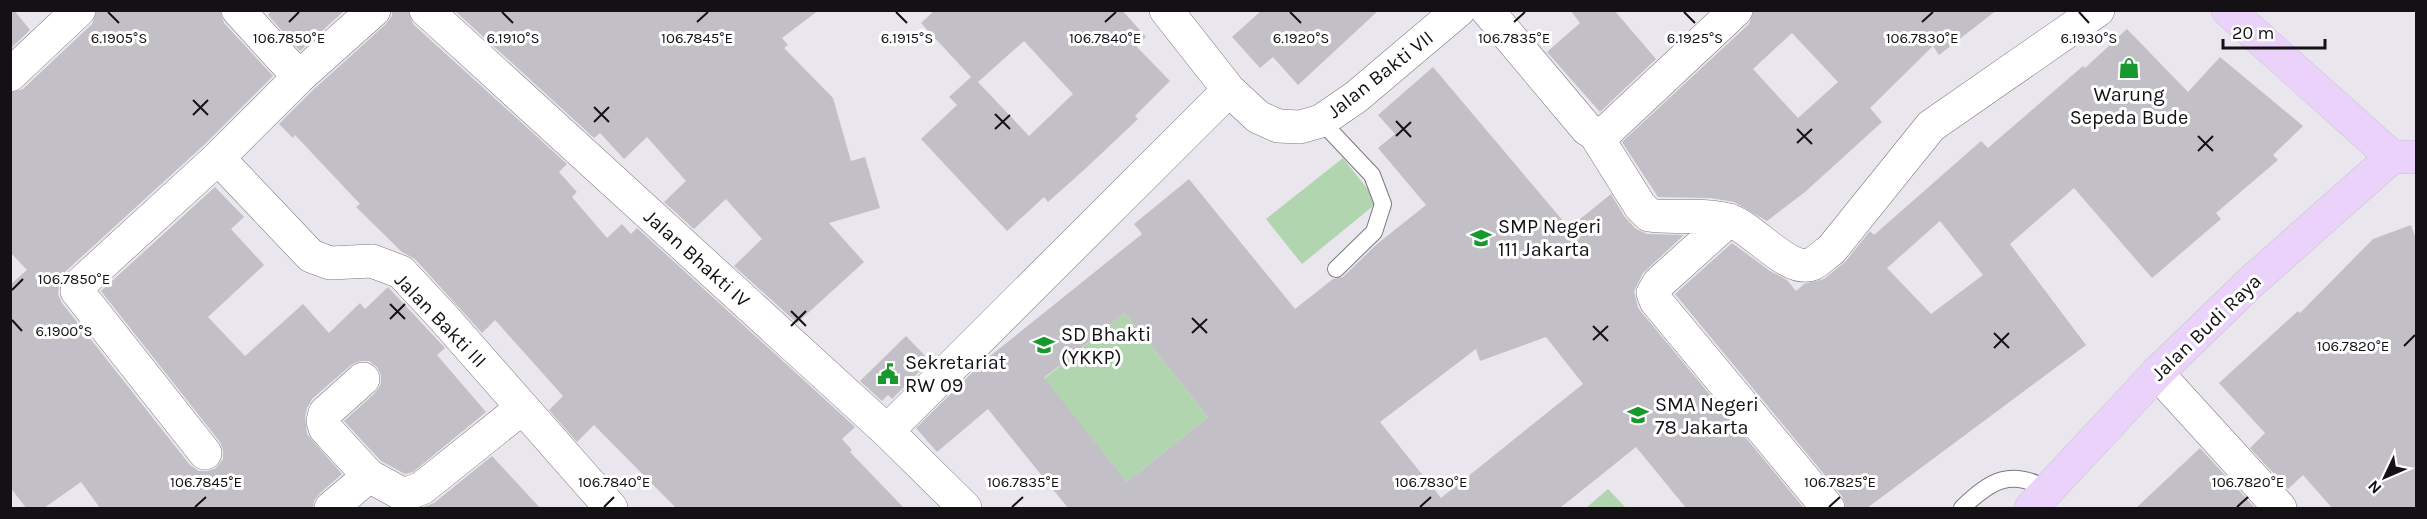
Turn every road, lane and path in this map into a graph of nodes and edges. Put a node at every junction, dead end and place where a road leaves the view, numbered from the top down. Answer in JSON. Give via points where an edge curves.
{"nodes":[{"id":1,"x":79,"y":10,"type":"edge"},
{"id":2,"x":238,"y":10,"type":"edge"},
{"id":3,"x":374,"y":10,"type":"edge"},
{"id":4,"x":426,"y":10,"type":"edge"},
{"id":5,"x":1166,"y":10,"type":"edge"},
{"id":6,"x":1459,"y":10,"type":"edge"},
{"id":7,"x":1487,"y":10,"type":"edge"},
{"id":8,"x":1736,"y":10,"type":"edge"},
{"id":9,"x":2098,"y":10,"type":"edge"},
{"id":10,"x":2228,"y":10,"type":"edge"},
{"id":11,"x":10,"y":75,"type":"edge"},
{"id":12,"x":299,"y":77,"type":"junction"},
{"id":13,"x":1229,"y":90,"type":"junction"},
{"id":14,"x":1321,"y":121,"type":"junction"},
{"id":15,"x":1595,"y":134,"type":"junction"},
{"id":16,"x":2404,"y":157,"type":"edge"},
{"id":17,"x":219,"y":158,"type":"junction"},
{"id":18,"x":1729,"y":220,"type":"junction"},
{"id":19,"x":1336,"y":269,"type":"dead end"},
{"id":20,"x":2157,"y":373,"type":"junction"},
{"id":21,"x":363,"y":379,"type":"dead end"},
{"id":22,"x":522,"y":408,"type":"junction"},
{"id":23,"x":887,"y":431,"type":"junction"},
{"id":24,"x":205,"y":453,"type":"dead end"},
{"id":25,"x":369,"y":476,"type":"junction"},
{"id":26,"x":2040,"y":499,"type":"edge"},
{"id":27,"x":332,"y":508,"type":"edge"},
{"id":28,"x":611,"y":508,"type":"edge"},
{"id":29,"x":966,"y":508,"type":"edge"},
{"id":30,"x":1828,"y":508,"type":"edge"},
{"id":31,"x":1962,"y":508,"type":"edge"},
{"id":32,"x":2280,"y":508,"type":"edge"}],
"edges":[{"from":1,"to":11,"type":"street"},
{"from":2,"to":12,"type":"street"},
{"from":3,"to":12,"type":"street"},
{"from":4,"to":23,"type":"street","name":"Jalan Bhakti IV"},
{"from":5,"to":13,"type":"street","name":"Jalan Bakti VII"},
{"from":6,"to":14,"type":"street","name":"Jalan Bakti VII","via":[[1356,97]]},
{"from":7,"to":15,"type":"street"},
{"from":8,"to":15,"type":"street","via":[[1607,131]]},
{"from":9,"to":18,"type":"street","via":[[1931,126],[1831,250],[1812,264],[1792,263]]},
{"from":10,"to":16,"type":"main road"},
{"from":12,"to":17,"type":"street"},
{"from":13,"to":14,"type":"street","name":"Jalan Bakti VII","via":[[1258,117],[1278,126],[1300,127]]},
{"from":13,"to":23,"type":"street"},
{"from":14,"to":19,"type":"lane","via":[[1372,175],[1383,204],[1374,232]]},
{"from":15,"to":18,"type":"street","via":[[1649,215]]},
{"from":16,"to":20,"type":"main road","name":"Jalan Budi Raya","via":[[2250,283]]},
{"from":17,"to":22,"type":"street","name":"Jalan Bakti III","via":[[311,256],[330,263],[372,261],[401,272]]},
{"from":17,"to":24,"type":"street","via":[[79,285],[77,291]]},
{"from":18,"to":30,"type":"street","via":[[1659,283],[1653,293]]},
{"from":20,"to":26,"type":"main road","name":"Jalan Budi Raya"},
{"from":20,"to":32,"type":"street"},
{"from":21,"to":25,"type":"street","via":[[325,413],[323,421]]},
{"from":22,"to":25,"type":"street","via":[[414,492],[404,495]]},
{"from":22,"to":28,"type":"street","name":"Jalan Bakti III"},
{"from":23,"to":29,"type":"street","name":"Jalan Bhakti IV"},
{"from":25,"to":27,"type":"street"},
{"from":26,"to":31,"type":"lane","via":[[2036,482],[2018,478],[1995,482]]}]}
